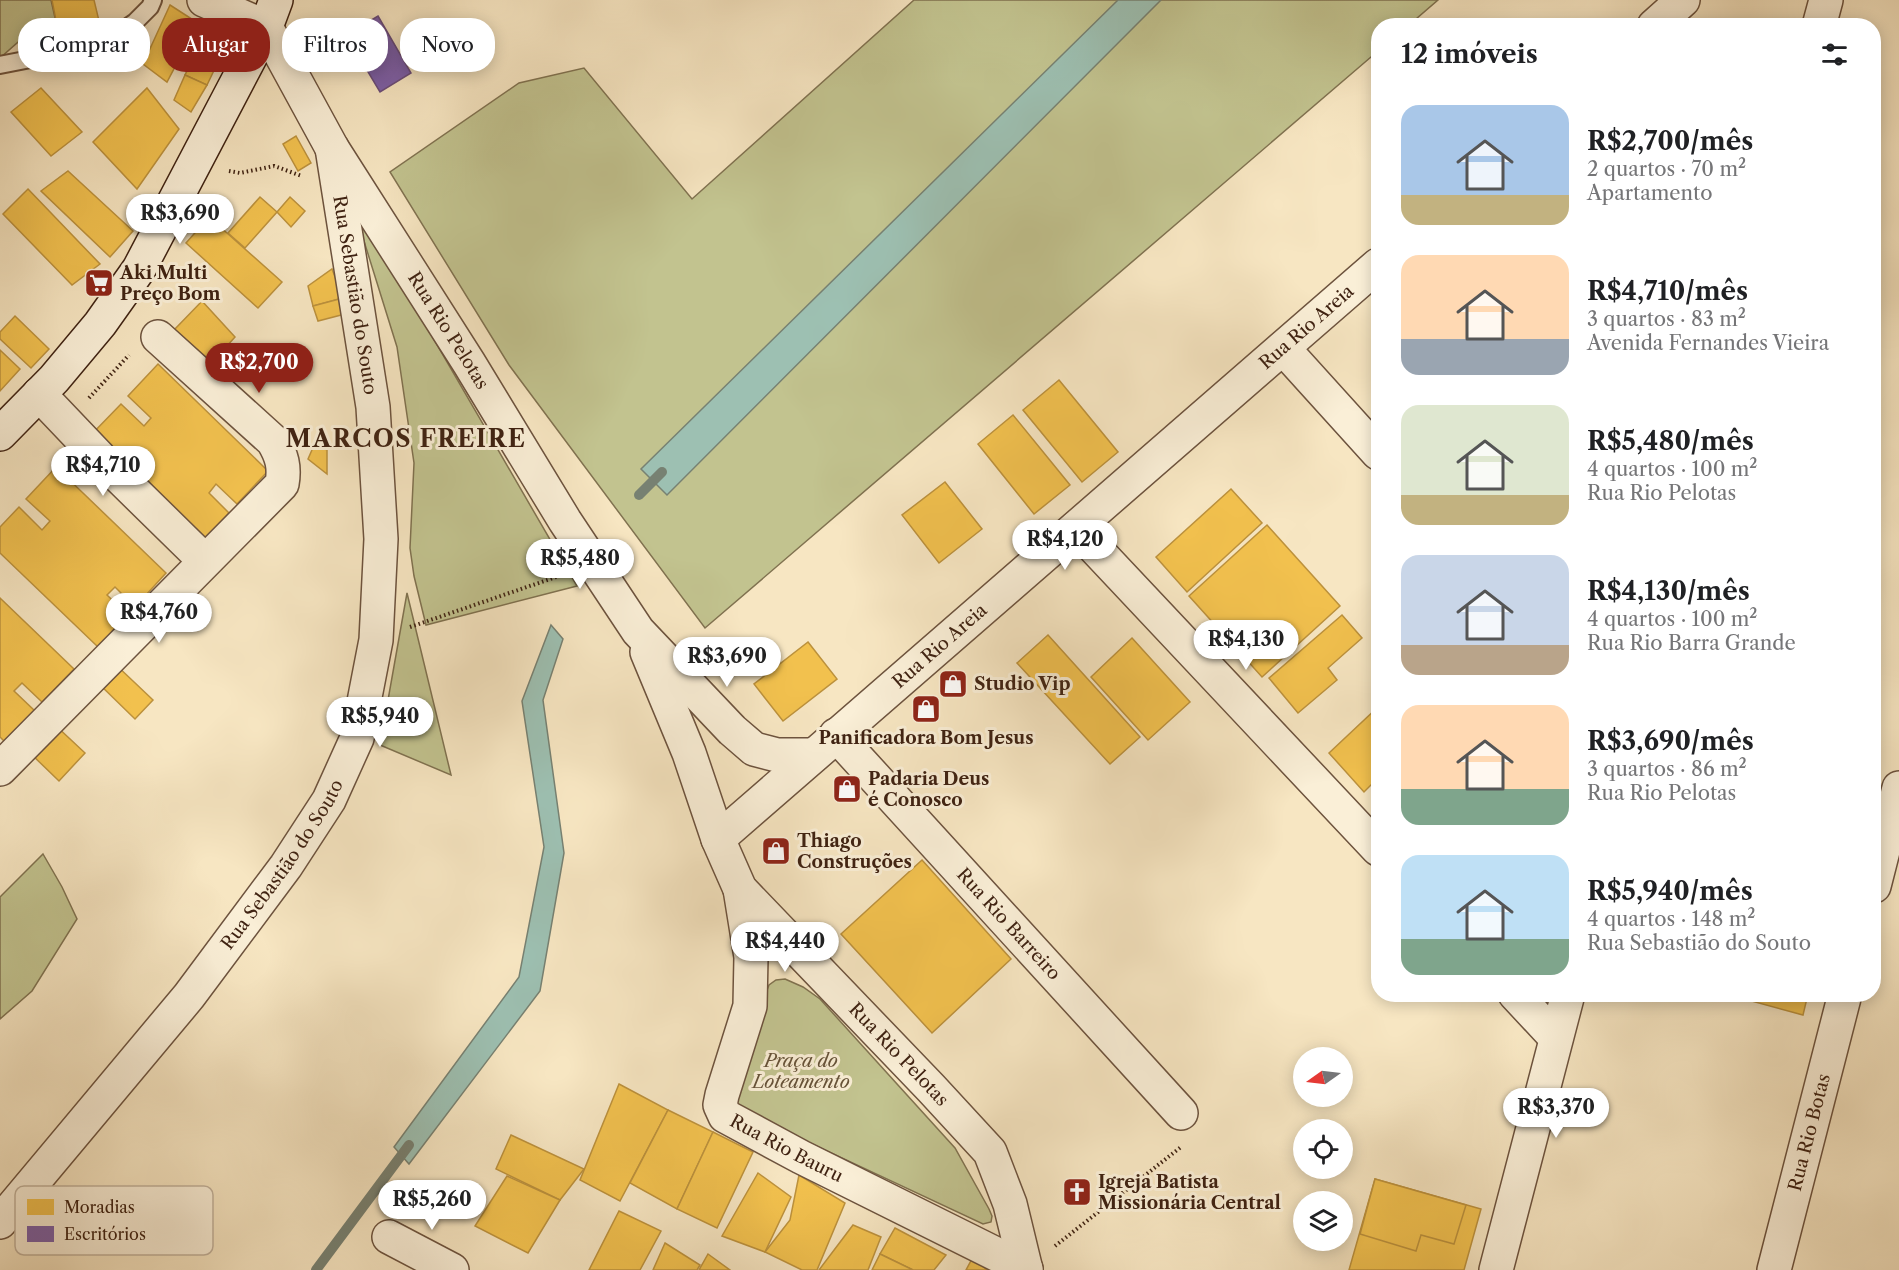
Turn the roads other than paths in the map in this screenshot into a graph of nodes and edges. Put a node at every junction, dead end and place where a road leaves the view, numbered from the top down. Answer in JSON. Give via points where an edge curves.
{"nodes":[{"id":1,"x":153,"y":0,"type":"edge"},
{"id":2,"x":204,"y":0,"type":"edge"},
{"id":3,"x":1683,"y":0,"type":"edge"},
{"id":4,"x":1826,"y":0,"type":"edge"},
{"id":5,"x":271,"y":13,"type":"edge"},
{"id":6,"x":1663,"y":18,"type":"edge"},
{"id":7,"x":1821,"y":18,"type":"edge"},
{"id":8,"x":0,"y":65,"type":"edge"},
{"id":9,"x":332,"y":148,"type":"junction"},
{"id":10,"x":1371,"y":271,"type":"edge"},
{"id":11,"x":158,"y":337,"type":"road end"},
{"id":12,"x":1283,"y":348,"type":"junction"},
{"id":13,"x":39,"y":394,"type":"junction"},
{"id":14,"x":0,"y":434,"type":"edge"},
{"id":15,"x":1371,"y":445,"type":"edge"},
{"id":16,"x":1076,"y":528,"type":"junction"},
{"id":17,"x":205,"y":561,"type":"junction"},
{"id":18,"x":638,"y":631,"type":"junction"},
{"id":19,"x":825,"y":745,"type":"junction"},
{"id":20,"x":2,"y":763,"type":"edge"},
{"id":21,"x":1899,"y":788,"type":"edge"},
{"id":22,"x":718,"y":838,"type":"junction"},
{"id":23,"x":1371,"y":842,"type":"edge"},
{"id":24,"x":1881,"y":880,"type":"edge"},
{"id":25,"x":740,"y":889,"type":"junction"},
{"id":26,"x":1522,"y":1002,"type":"edge"},
{"id":27,"x":1566,"y":1002,"type":"edge"},
{"id":28,"x":1843,"y":1002,"type":"edge"},
{"id":29,"x":1556,"y":1038,"type":"junction"},
{"id":30,"x":1181,"y":1113,"type":"road end"},
{"id":31,"x":30,"y":1186,"type":"edge"},
{"id":32,"x":15,"y":1204,"type":"edge"},
{"id":33,"x":0,"y":1222,"type":"edge"},
{"id":34,"x":389,"y":1237,"type":"dead end"},
{"id":35,"x":1026,"y":1269,"type":"edge"},
{"id":36,"x":452,"y":1270,"type":"edge"},
{"id":37,"x":1496,"y":1270,"type":"edge"},
{"id":38,"x":1774,"y":1270,"type":"edge"}],
"edges":[{"from":1,"to":8,"type":"lane","via":[[135,22],[92,47]]},
{"from":2,"to":5,"type":"street"},
{"from":3,"to":6,"type":"street"},
{"from":4,"to":7,"type":"street"},
{"from":5,"to":9,"type":"street","name":"Rua Rio Pelotas"},
{"from":5,"to":13,"type":"street","via":[[139,269],[100,324]]},
{"from":9,"to":18,"type":"street","name":"Rua Rio Pelotas"},
{"from":9,"to":31,"type":"street","name":"Rua Sebastião do Souto","via":[[373,407],[381,539],[376,639],[357,738],[329,800],[286,866],[189,996]]},
{"from":10,"to":12,"type":"street","name":"Rua Rio Areia"},
{"from":11,"to":17,"type":"street","via":[[273,441],[285,470],[282,484]]},
{"from":12,"to":15,"type":"street"},
{"from":12,"to":16,"type":"street","name":"Rua Rio Areia"},
{"from":13,"to":14,"type":"street"},
{"from":13,"to":17,"type":"street"},
{"from":16,"to":19,"type":"street","name":"Rua Rio Areia"},
{"from":16,"to":23,"type":"street"},
{"from":17,"to":20,"type":"street"},
{"from":18,"to":19,"type":"street","name":"Rua Rio Pelotas","via":[[754,749],[777,755]]},
{"from":18,"to":22,"type":"street","name":"Rua Rio Pelotas","via":[[689,753]]},
{"from":19,"to":22,"type":"street","name":"Rua Rio Areia"},
{"from":19,"to":30,"type":"street","name":"Rua Rio Barreiro"},
{"from":21,"to":24,"type":"street"},
{"from":22,"to":25,"type":"street","name":"Rua Rio Pelotas"},
{"from":25,"to":35,"type":"street","name":"Rua Rio Pelotas","via":[[990,1152],[1010,1204]]},
{"from":25,"to":35,"type":"street","name":"Rua Rio Bauru","via":[[751,957],[750,1006],[722,1095],[724,1116]]},
{"from":26,"to":29,"type":"street"},
{"from":27,"to":29,"type":"street"},
{"from":28,"to":38,"type":"street","name":"Rua Rio Botas"},
{"from":29,"to":37,"type":"street"},
{"from":32,"to":33,"type":"street","name":"Rua Sebastião do Souto"},
{"from":34,"to":36,"type":"street"}]}
